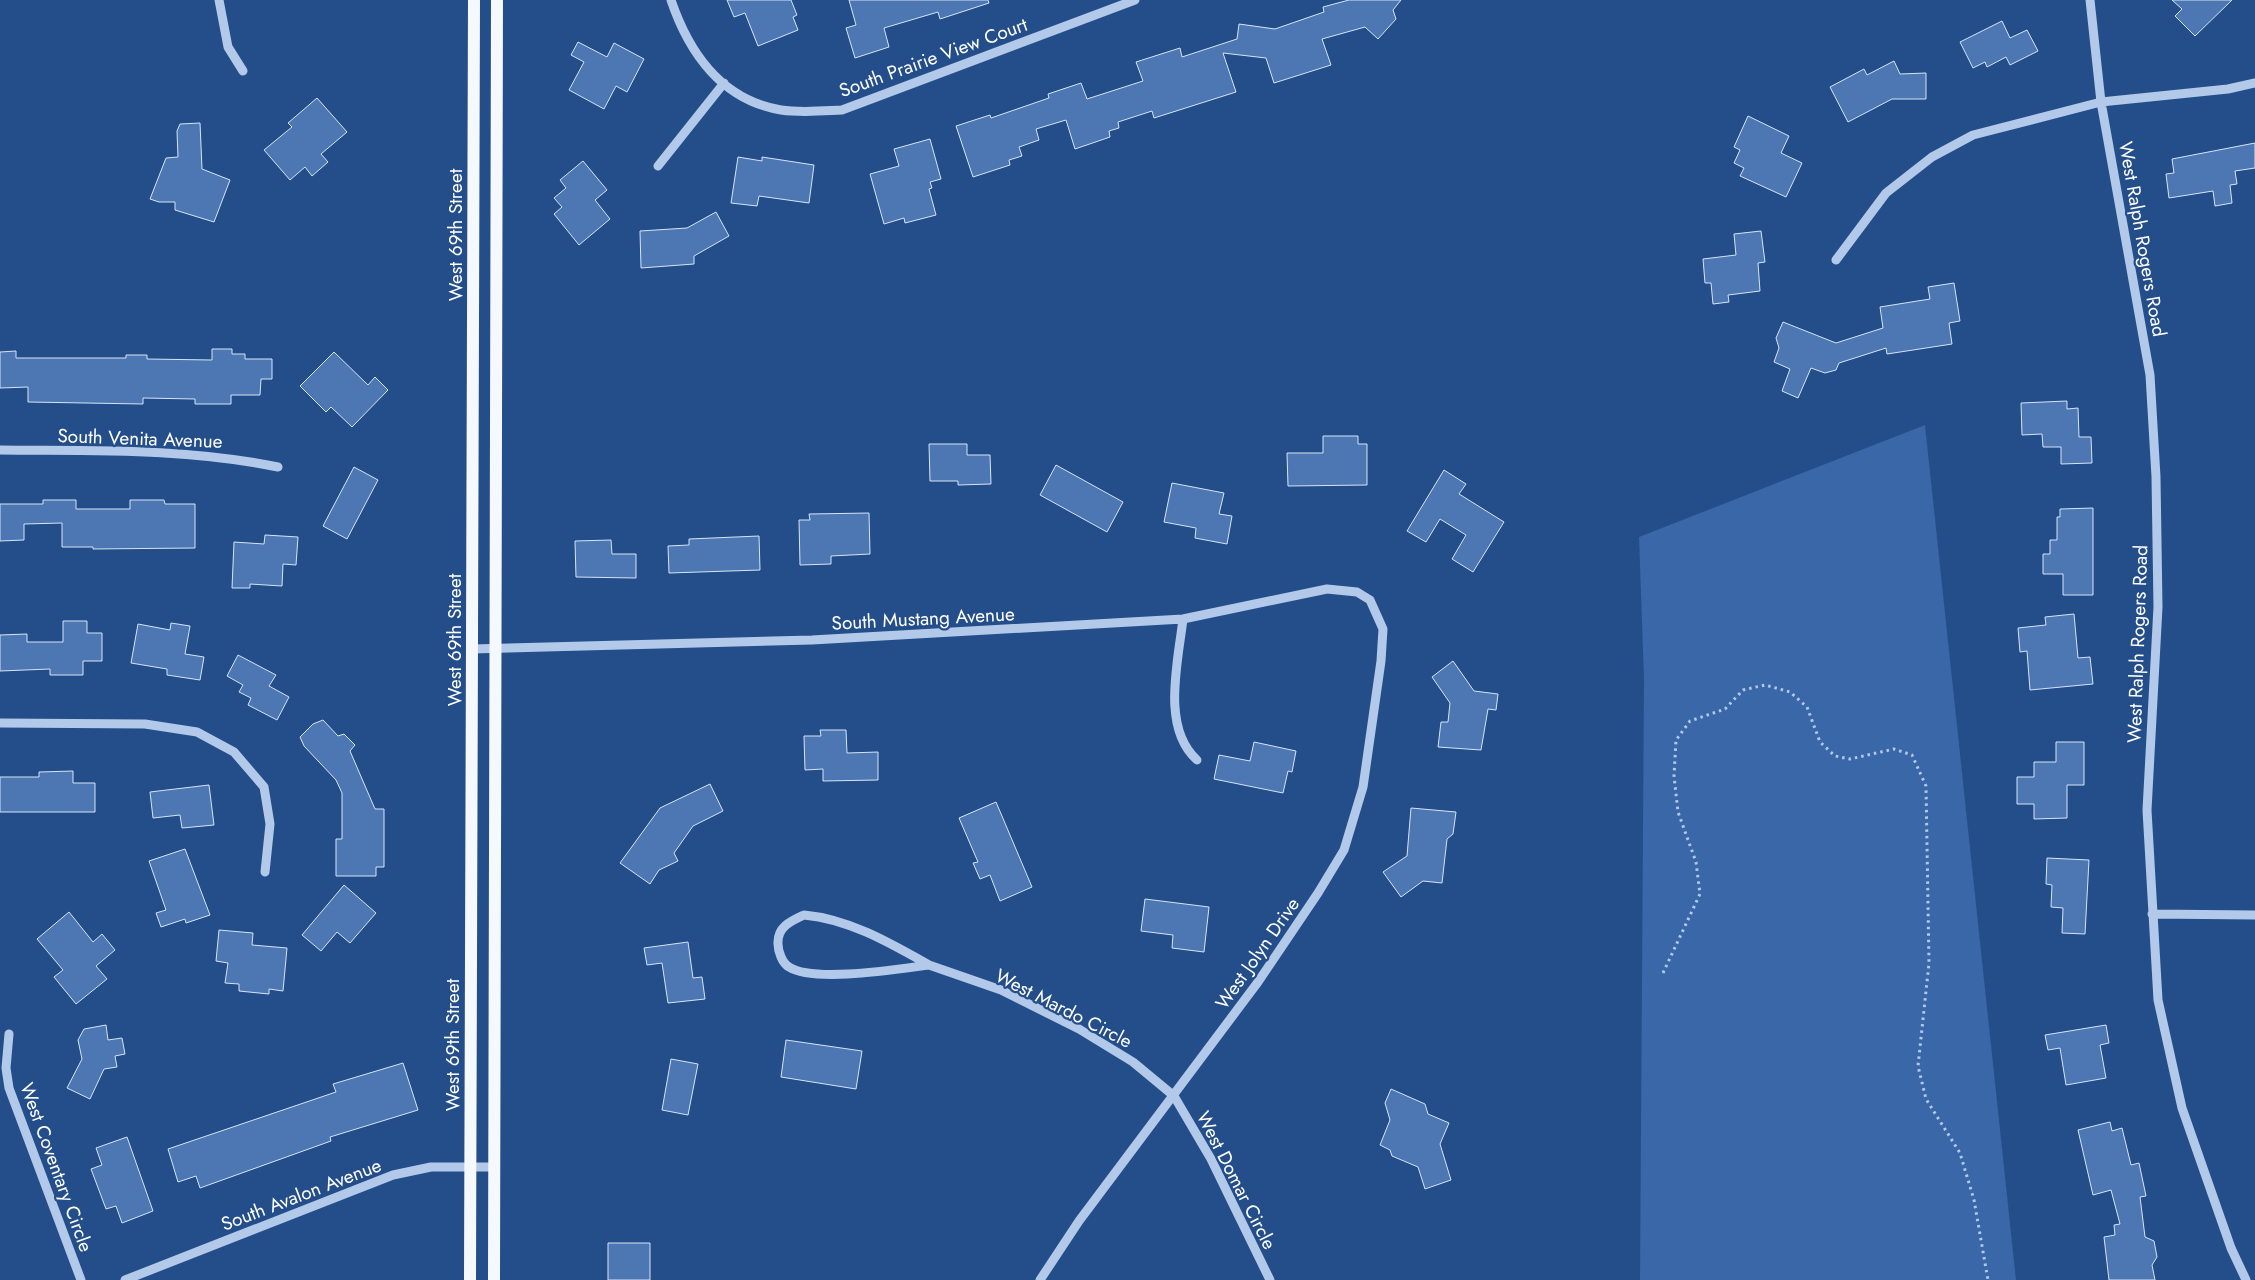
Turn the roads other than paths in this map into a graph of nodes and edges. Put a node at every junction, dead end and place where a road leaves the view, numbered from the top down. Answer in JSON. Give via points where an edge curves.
{"nodes":[{"id":1,"x":220,"y":0,"type":"edge"},
{"id":2,"x":474,"y":0,"type":"edge"},
{"id":3,"x":497,"y":0,"type":"edge"},
{"id":4,"x":671,"y":0,"type":"edge"},
{"id":5,"x":1135,"y":0,"type":"edge"},
{"id":6,"x":2090,"y":0,"type":"edge"},
{"id":7,"x":243,"y":71,"type":"dead end"},
{"id":8,"x":2255,"y":82,"type":"edge"},
{"id":9,"x":724,"y":83,"type":"junction"},
{"id":10,"x":2101,"y":102,"type":"junction"},
{"id":11,"x":658,"y":166,"type":"dead end"},
{"id":12,"x":1836,"y":260,"type":"dead end"},
{"id":13,"x":0,"y":450,"type":"edge"},
{"id":14,"x":278,"y":466,"type":"dead end"},
{"id":15,"x":1370,"y":600,"type":"joint"},
{"id":16,"x":1183,"y":619,"type":"junction"},
{"id":17,"x":472,"y":649,"type":"junction"},
{"id":18,"x":496,"y":649,"type":"junction"},
{"id":19,"x":0,"y":723,"type":"edge"},
{"id":20,"x":1197,"y":760,"type":"dead end"},
{"id":21,"x":265,"y":872,"type":"dead end"},
{"id":22,"x":2152,"y":914,"type":"junction"},
{"id":23,"x":2255,"y":915,"type":"edge"},
{"id":24,"x":929,"y":965,"type":"junction"},
{"id":25,"x":9,"y":1034,"type":"dead end"},
{"id":26,"x":1174,"y":1096,"type":"junction"},
{"id":27,"x":471,"y":1166,"type":"junction"},
{"id":28,"x":495,"y":1168,"type":"junction"},
{"id":29,"x":81,"y":1280,"type":"edge"},
{"id":30,"x":126,"y":1280,"type":"edge"},
{"id":31,"x":470,"y":1280,"type":"edge"},
{"id":32,"x":494,"y":1280,"type":"edge"},
{"id":33,"x":1040,"y":1280,"type":"edge"},
{"id":34,"x":1270,"y":1280,"type":"edge"},
{"id":35,"x":2246,"y":1280,"type":"edge"}],
"edges":[{"from":1,"to":7,"type":"street","via":[[228,47]]},
{"from":2,"to":17,"type":"main road","name":"West 69th Street"},
{"from":3,"to":18,"type":"main road"},
{"from":4,"to":9,"type":"street","name":"South Prairie View Court","via":[[697,58]]},
{"from":5,"to":9,"type":"street","name":"South Prairie View Court","via":[[842,110],[781,110],[752,102]]},
{"from":6,"to":10,"type":"street","name":"West Ralph Rogers Road"},
{"from":8,"to":10,"type":"street","via":[[2228,89]]},
{"from":9,"to":11,"type":"street"},
{"from":10,"to":12,"type":"street","via":[[1973,135],[1932,157],[1886,193]]},
{"from":10,"to":22,"type":"street","name":"West Ralph Rogers Road","via":[[2150,375],[2156,476],[2158,607],[2147,810]]},
{"from":13,"to":14,"type":"street","name":"South Venita Avenue","via":[[189,453]]},
{"from":15,"to":16,"type":"street","name":"South Mustang Avenue","via":[[1356,592],[1327,589]]},
{"from":15,"to":26,"type":"street","name":"West Jolyn Drive","via":[[1383,629],[1382,661],[1363,787],[1344,850],[1258,982]]},
{"from":16,"to":18,"type":"street","name":"South Mustang Avenue","via":[[812,640]]},
{"from":16,"to":20,"type":"street","via":[[1176,724],[1180,739]]},
{"from":17,"to":18,"type":"street","name":"South Mustang Avenue"},
{"from":17,"to":27,"type":"main road","name":"West 69th Street"},
{"from":18,"to":28,"type":"main road"},
{"from":19,"to":21,"type":"street","via":[[145,724],[197,732],[234,752],[264,787],[270,824]]},
{"from":22,"to":23,"type":"street"},
{"from":22,"to":35,"type":"street","name":"West Ralph Rogers Road","via":[[2158,1000],[2182,1108],[2231,1248]]},
{"from":24,"to":24,"type":"street","name":"West Mardo Circle","via":[[828,917],[804,915],[788,922],[780,932],[778,942],[780,956],[788,967],[804,972],[836,974]]},
{"from":24,"to":26,"type":"street","name":"West Mardo Circle","via":[[1001,990],[1078,1029],[1132,1062]]},
{"from":25,"to":29,"type":"street","name":"West Coventary Circle","via":[[6,1068],[9,1088]]},
{"from":26,"to":33,"type":"street","name":"West Jolyn Drive","via":[[1079,1221]]},
{"from":26,"to":34,"type":"street","name":"West Domar Circle","via":[[1211,1159]]},
{"from":27,"to":28,"type":"street","name":"South Avalon Avenue"},
{"from":27,"to":30,"type":"street","name":"South Avalon Avenue","via":[[430,1167],[394,1175]]},
{"from":27,"to":31,"type":"main road","name":"West 69th Street"},
{"from":28,"to":32,"type":"main road"}]}
